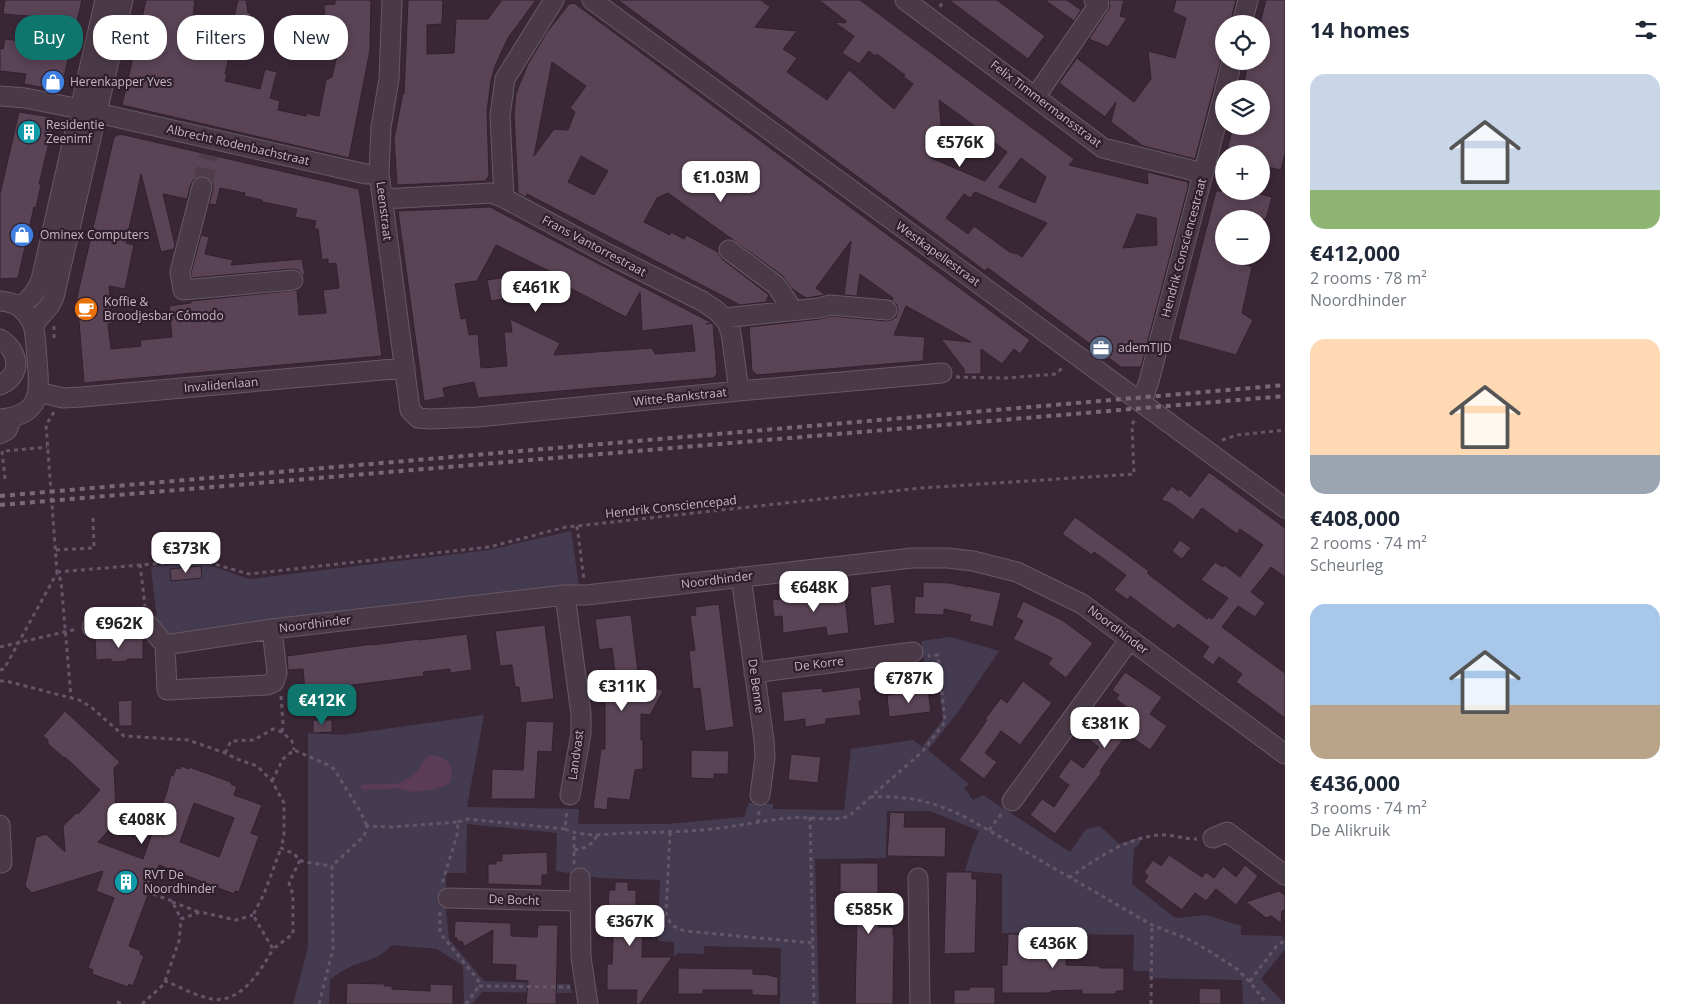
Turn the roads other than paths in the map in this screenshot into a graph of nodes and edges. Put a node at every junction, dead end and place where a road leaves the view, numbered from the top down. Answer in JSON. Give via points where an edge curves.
{"nodes":[{"id":1,"x":105,"y":0,"type":"edge"},
{"id":2,"x":123,"y":0,"type":"edge"},
{"id":3,"x":392,"y":0,"type":"edge"},
{"id":4,"x":554,"y":0,"type":"edge"},
{"id":5,"x":594,"y":0,"type":"edge"},
{"id":6,"x":906,"y":0,"type":"edge"},
{"id":7,"x":1094,"y":0,"type":"edge"},
{"id":8,"x":1248,"y":0,"type":"edge"},
{"id":9,"x":1244,"y":15,"type":"edge"},
{"id":10,"x":0,"y":96,"type":"edge"},
{"id":11,"x":1036,"y":96,"type":"junction"},
{"id":12,"x":89,"y":111,"type":"junction"},
{"id":13,"x":1215,"y":128,"type":"edge"},
{"id":14,"x":380,"y":173,"type":"junction"},
{"id":15,"x":1203,"y":174,"type":"junction"},
{"id":16,"x":202,"y":187,"type":"tunnel mouth"},
{"id":17,"x":504,"y":198,"type":"junction"},
{"id":18,"x":382,"y":199,"type":"junction"},
{"id":19,"x":728,"y":250,"type":"dead end"},
{"id":20,"x":293,"y":280,"type":"dead end"},
{"id":21,"x":0,"y":301,"type":"edge"},
{"id":22,"x":20,"y":306,"type":"junction"},
{"id":23,"x":793,"y":310,"type":"junction"},
{"id":24,"x":887,"y":310,"type":"dead end"},
{"id":25,"x":724,"y":318,"type":"junction"},
{"id":26,"x":33,"y":325,"type":"junction"},
{"id":27,"x":0,"y":338,"type":"edge"},
{"id":28,"x":405,"y":368,"type":"junction"},
{"id":29,"x":942,"y":373,"type":"road end"},
{"id":30,"x":0,"y":385,"type":"edge"},
{"id":31,"x":739,"y":391,"type":"junction"},
{"id":32,"x":38,"y":392,"type":"junction"},
{"id":33,"x":1142,"y":402,"type":"junction"},
{"id":34,"x":418,"y":418,"type":"joint"},
{"id":35,"x":6,"y":419,"type":"edge"},
{"id":36,"x":1,"y":445,"type":"edge"},
{"id":37,"x":1285,"y":508,"type":"edge"},
{"id":38,"x":741,"y":577,"type":"junction"},
{"id":39,"x":565,"y":595,"type":"junction"},
{"id":40,"x":92,"y":627,"type":"road end"},
{"id":41,"x":272,"y":629,"type":"junction"},
{"id":42,"x":1130,"y":639,"type":"junction"},
{"id":43,"x":165,"y":645,"type":"junction"},
{"id":44,"x":913,"y":652,"type":"road end"},
{"id":45,"x":754,"y":673,"type":"junction"},
{"id":46,"x":1285,"y":754,"type":"edge"},
{"id":47,"x":570,"y":795,"type":"road end"},
{"id":48,"x":760,"y":795,"type":"dead end"},
{"id":49,"x":1012,"y":801,"type":"dead end"},
{"id":50,"x":0,"y":825,"type":"edge"},
{"id":51,"x":1213,"y":838,"type":"road end"},
{"id":52,"x":0,"y":863,"type":"edge"},
{"id":53,"x":1285,"y":875,"type":"edge"},
{"id":54,"x":580,"y":878,"type":"road end"},
{"id":55,"x":918,"y":878,"type":"dead end"},
{"id":56,"x":443,"y":898,"type":"road end"},
{"id":57,"x":579,"y":901,"type":"junction"},
{"id":58,"x":586,"y":996,"type":"edge"},
{"id":59,"x":920,"y":1004,"type":"edge"}],
"edges":[{"from":1,"to":12,"type":"street"},
{"from":2,"to":12,"type":"street"},
{"from":3,"to":14,"type":"street","name":"Leenstraat"},
{"from":4,"to":17,"type":"street","via":[[505,79],[500,116]]},
{"from":5,"to":33,"type":"street","name":"Westkapellestraat"},
{"from":6,"to":11,"type":"street","name":"Felix Timmermansstraat"},
{"from":7,"to":11,"type":"street","via":[[1099,4]]},
{"from":8,"to":9,"type":"street"},
{"from":10,"to":12,"type":"street","name":"Albrecht Rodenbachstraat"},
{"from":11,"to":15,"type":"street","name":"Felix Timmermansstraat","via":[[1103,148]]},
{"from":12,"to":14,"type":"street","name":"Albrecht Rodenbachstraat","via":[[211,147],[366,174]]},
{"from":12,"to":22,"type":"street","via":[[41,280],[32,298]]},
{"from":12,"to":26,"type":"street","via":[[54,297]]},
{"from":13,"to":15,"type":"street","name":"Hendrik Consciencestraat"},
{"from":14,"to":18,"type":"street","name":"Leenstraat"},
{"from":15,"to":33,"type":"street","name":"Hendrik Consciencestraat"},
{"from":16,"to":20,"type":"street","via":[[180,272],[183,290]]},
{"from":17,"to":18,"type":"street","name":"Frans Vantorrestraat","via":[[491,193]]},
{"from":17,"to":25,"type":"street","name":"Frans Vantorrestraat","via":[[702,301]]},
{"from":18,"to":28,"type":"street","name":"Leenstraat"},
{"from":19,"to":23,"type":"street","via":[[776,285]]},
{"from":21,"to":22,"type":"street"},
{"from":22,"to":26,"type":"street"},
{"from":23,"to":24,"type":"street","via":[[830,305]]},
{"from":23,"to":25,"type":"street"},
{"from":25,"to":31,"type":"street","via":[[731,333]]},
{"from":26,"to":32,"type":"street"},
{"from":27,"to":30,"type":"street","via":[[14,351],[16,363],[11,377]]},
{"from":28,"to":32,"type":"street","name":"Invalidenlaan","via":[[82,397],[63,398]]},
{"from":28,"to":34,"type":"street","name":"Leenstraat","via":[[410,410]]},
{"from":29,"to":31,"type":"street","name":"Witte-Bankstraat"},
{"from":31,"to":34,"type":"street","name":"Witte-Bankstraat","via":[[478,417]]},
{"from":32,"to":35,"type":"street","via":[[26,412]]},
{"from":33,"to":37,"type":"street","name":"Westkapellestraat"},
{"from":35,"to":36,"type":"street","via":[[7,430]]},
{"from":38,"to":39,"type":"street","name":"Noordhinder","via":[[586,596]]},
{"from":38,"to":42,"type":"street","name":"Noordhinder","via":[[912,558],[973,561],[1016,572],[1054,589],[1082,604]]},
{"from":38,"to":45,"type":"street","name":"De Benne"},
{"from":39,"to":41,"type":"street","name":"Noordhinder"},
{"from":39,"to":47,"type":"street","name":"Landvast","via":[[581,714],[581,733]]},
{"from":40,"to":43,"type":"street","via":[[147,624]]},
{"from":41,"to":43,"type":"street","name":"Noordhinder"},
{"from":41,"to":43,"type":"street","name":"Noordhinder","via":[[277,673],[274,682],[267,685],[167,690]]},
{"from":42,"to":46,"type":"street","name":"Noordhinder"},
{"from":42,"to":49,"type":"street"},
{"from":44,"to":45,"type":"street","name":"De Korre"},
{"from":45,"to":48,"type":"street","name":"De Benne","via":[[764,748]]},
{"from":50,"to":52,"type":"street"},
{"from":51,"to":53,"type":"street","via":[[1227,832]]},
{"from":54,"to":57,"type":"street"},
{"from":55,"to":59,"type":"street"},
{"from":56,"to":57,"type":"street","name":"De Bocht"},
{"from":57,"to":58,"type":"street","via":[[580,957]]}]}
